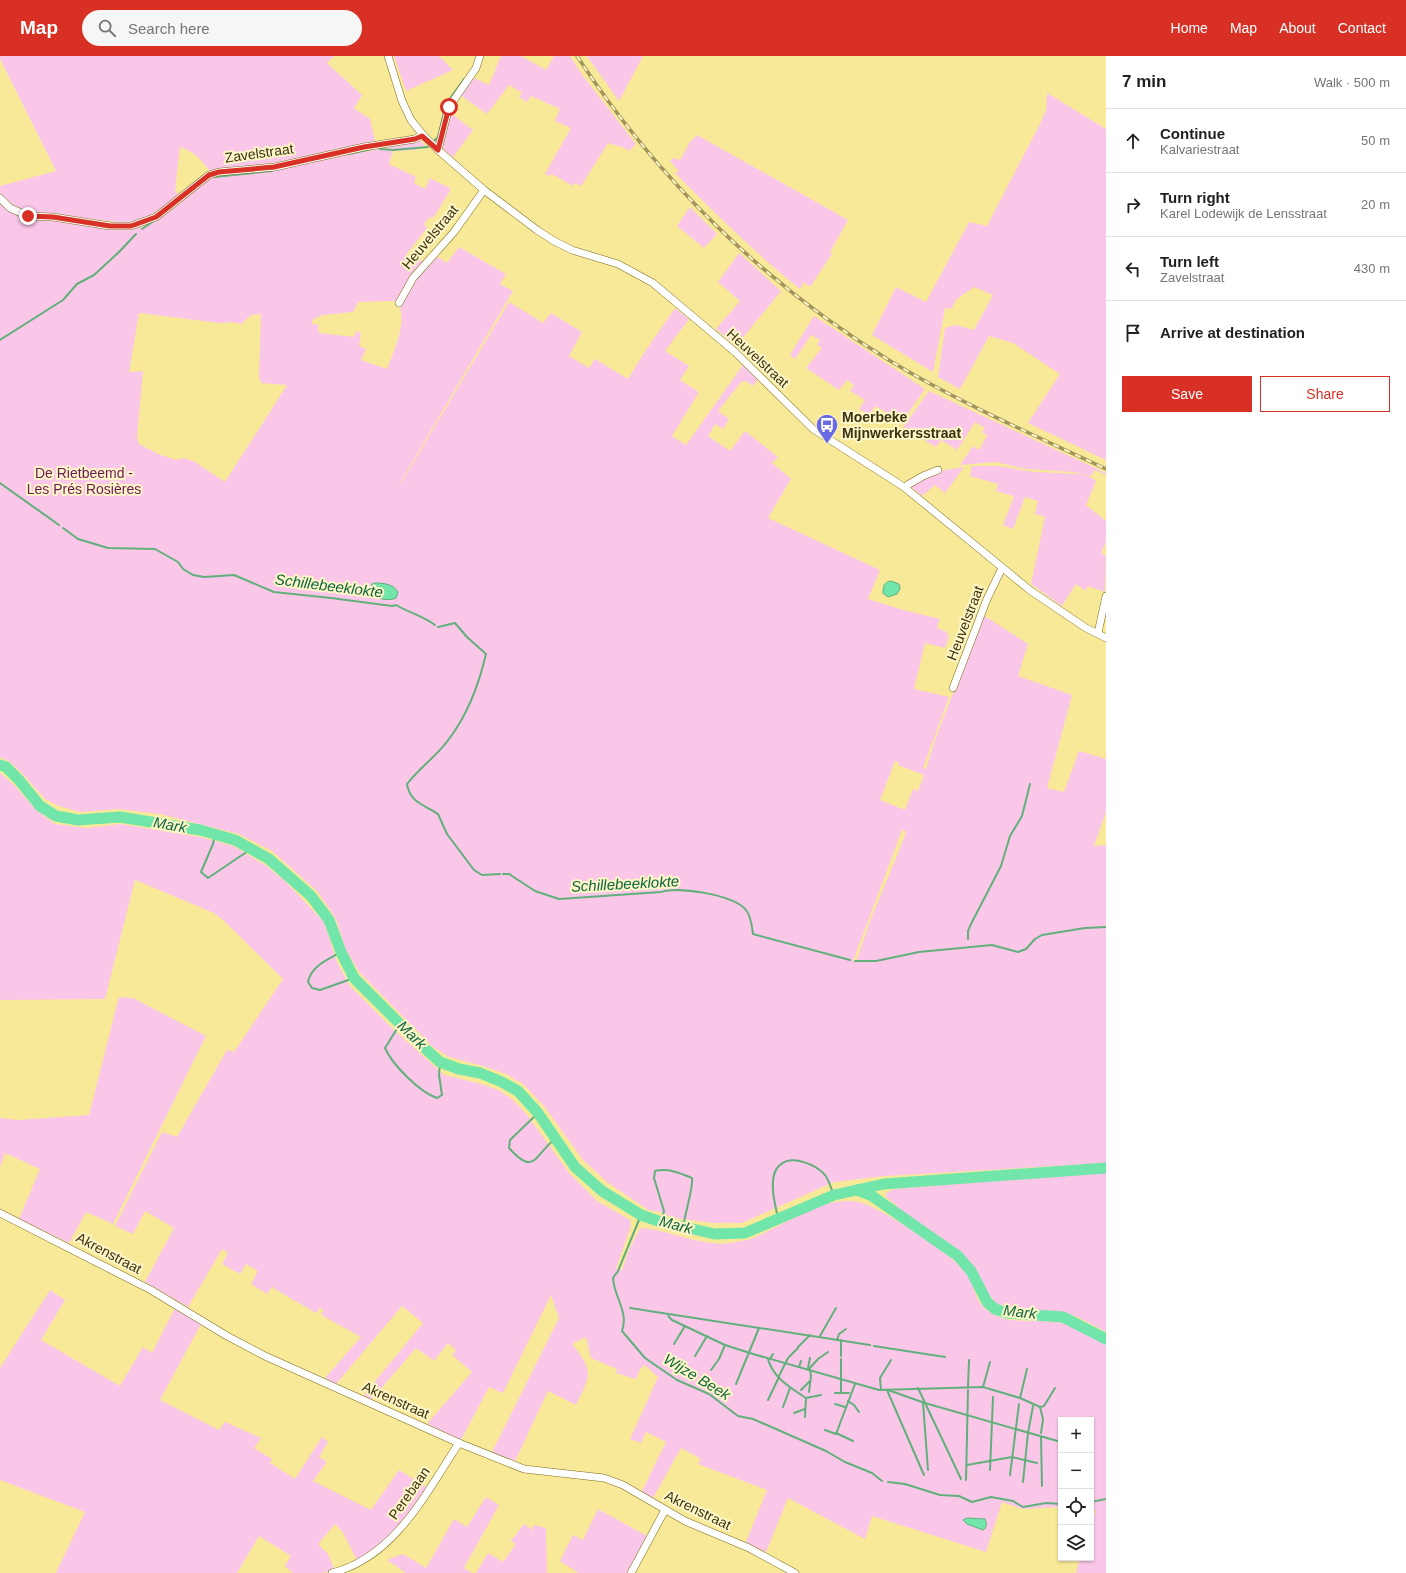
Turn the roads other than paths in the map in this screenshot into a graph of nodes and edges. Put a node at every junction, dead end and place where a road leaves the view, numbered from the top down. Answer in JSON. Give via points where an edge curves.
{"nodes":[{"id":1,"x":388,"y":56,"type":"edge"},
{"id":2,"x":480,"y":56,"type":"edge"},
{"id":3,"x":422,"y":136,"type":"junction"},
{"id":4,"x":438,"y":150,"type":"junction"},
{"id":5,"x":484,"y":190,"type":"junction"},
{"id":6,"x":0,"y":198,"type":"edge"},
{"id":7,"x":399,"y":303,"type":"dead end"},
{"id":8,"x":938,"y":470,"type":"dead end"},
{"id":9,"x":904,"y":487,"type":"junction"},
{"id":10,"x":1002,"y":568,"type":"junction"},
{"id":11,"x":1106,"y":596,"type":"edge"},
{"id":12,"x":1098,"y":633,"type":"junction"},
{"id":13,"x":1106,"y":638,"type":"edge"},
{"id":14,"x":953,"y":688,"type":"dead end"},
{"id":15,"x":0,"y":1213,"type":"edge"},
{"id":16,"x":459,"y":1443,"type":"junction"},
{"id":17,"x":665,"y":1510,"type":"junction"},
{"id":18,"x":332,"y":1573,"type":"edge"},
{"id":19,"x":631,"y":1573,"type":"edge"},
{"id":20,"x":795,"y":1573,"type":"edge"}],
"edges":[{"from":1,"to":3,"type":"street","name":"Heuvelstraat","via":[[406,110]]},
{"from":2,"to":4,"type":"street","via":[[473,72],[449,107]]},
{"from":3,"to":4,"type":"street","name":"Heuvelstraat"},
{"from":3,"to":6,"type":"street","name":"Zavelstraat","via":[[274,167],[209,175],[156,217],[131,226],[110,226],[53,217],[28,216],[10,208]]},
{"from":4,"to":5,"type":"street","name":"Heuvelstraat"},
{"from":5,"to":7,"type":"street","name":"Heuvelstraat","via":[[454,232],[413,278]]},
{"from":5,"to":9,"type":"street","name":"Heuvelstraat","via":[[554,241],[572,250],[618,264],[653,283],[735,352],[814,429]]},
{"from":8,"to":9,"type":"street"},
{"from":9,"to":10,"type":"street","name":"Heuvelstraat"},
{"from":10,"to":12,"type":"street","name":"Heuvelstraat","via":[[1057,609]]},
{"from":10,"to":14,"type":"street","name":"Heuvelstraat","via":[[987,599]]},
{"from":11,"to":12,"type":"street"},
{"from":12,"to":13,"type":"street","name":"Heuvelstraat"},
{"from":15,"to":16,"type":"street","name":"Akrenstraat","via":[[151,1290],[264,1356]]},
{"from":16,"to":17,"type":"street","name":"Akrenstraat","via":[[524,1469],[604,1478],[640,1494]]},
{"from":16,"to":18,"type":"street","name":"Perebaan","via":[[403,1527],[361,1562]]},
{"from":17,"to":19,"type":"street"},
{"from":17,"to":20,"type":"street","name":"Akrenstraat","via":[[749,1548]]}]}
